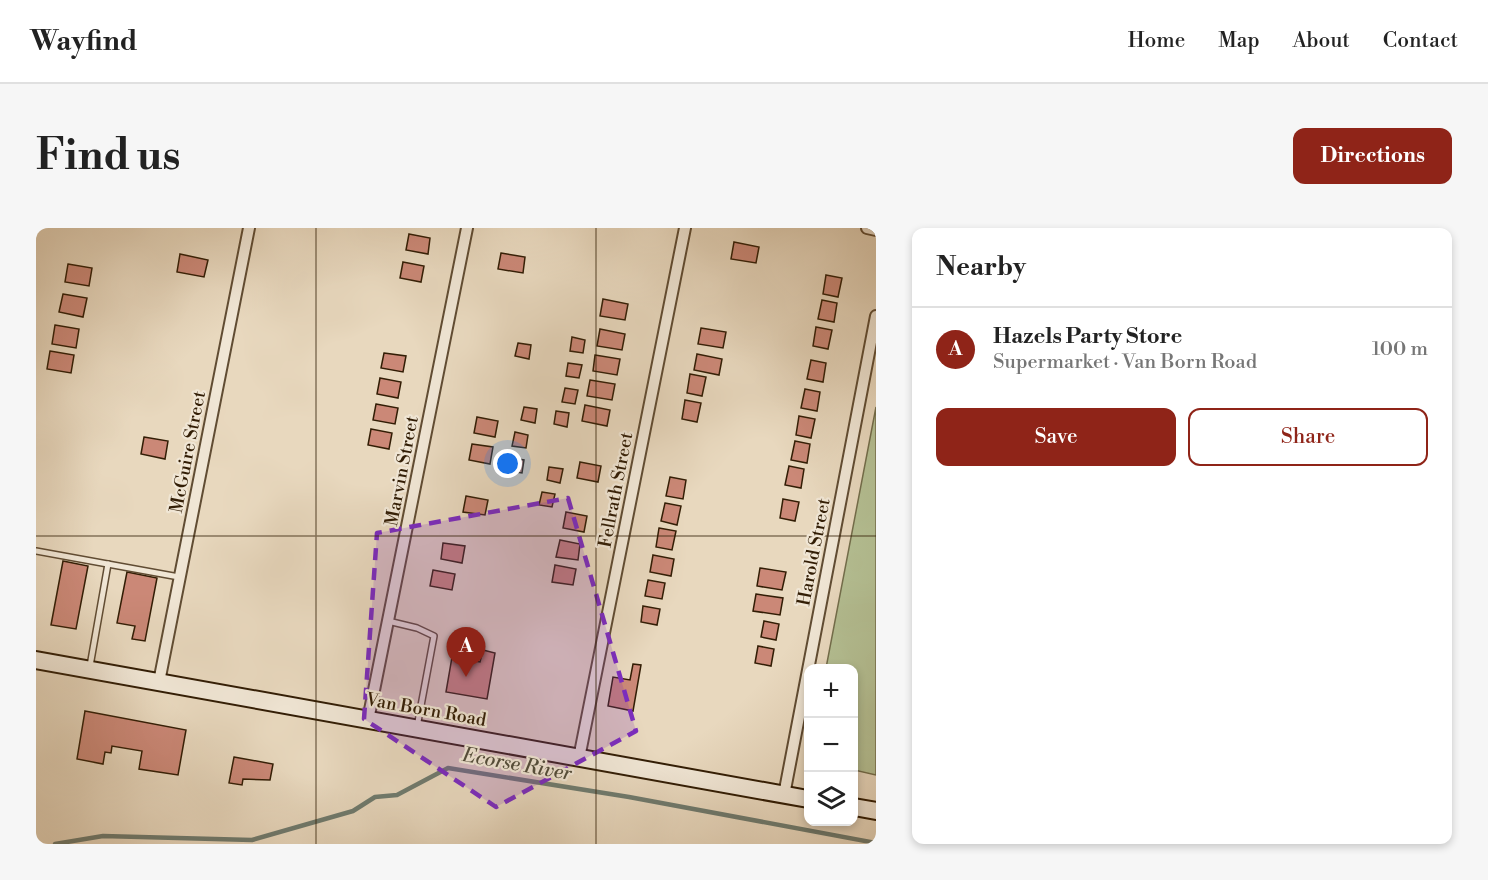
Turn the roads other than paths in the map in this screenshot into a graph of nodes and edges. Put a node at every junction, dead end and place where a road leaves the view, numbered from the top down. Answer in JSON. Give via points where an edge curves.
{"nodes":[{"id":1,"x":249,"y":228,"type":"edge"},
{"id":2,"x":467,"y":228,"type":"edge"},
{"id":3,"x":685,"y":228,"type":"edge"},
{"id":4,"x":867,"y":228,"type":"edge"},
{"id":5,"x":876,"y":230,"type":"edge"},
{"id":6,"x":876,"y":316,"type":"edge"},
{"id":7,"x":873,"y":349,"type":"edge"},
{"id":8,"x":36,"y":551,"type":"edge"},
{"id":9,"x":108,"y":564,"type":"junction"},
{"id":10,"x":180,"y":578,"type":"junction"},
{"id":11,"x":388,"y":621,"type":"junction"},
{"id":12,"x":36,"y":660,"type":"edge"},
{"id":13,"x":90,"y":670,"type":"junction"},
{"id":14,"x":159,"y":682,"type":"junction"},
{"id":15,"x":368,"y":720,"type":"junction"},
{"id":16,"x":417,"y":728,"type":"junction"},
{"id":17,"x":579,"y":758,"type":"junction"},
{"id":18,"x":784,"y":795,"type":"junction"},
{"id":19,"x":804,"y":798,"type":"edge"},
{"id":20,"x":858,"y":808,"type":"edge"},
{"id":21,"x":876,"y":811,"type":"edge"}],
"edges":[{"from":1,"to":10,"type":"street","name":"McGuire Street"},
{"from":2,"to":11,"type":"street","name":"Marvin Street"},
{"from":3,"to":17,"type":"street","name":"Fellrath Street"},
{"from":4,"to":5,"type":"street"},
{"from":6,"to":7,"type":"street","name":"Harold Street"},
{"from":7,"to":18,"type":"street","name":"Harold Street"},
{"from":8,"to":9,"type":"lane"},
{"from":9,"to":10,"type":"lane"},
{"from":9,"to":13,"type":"lane"},
{"from":10,"to":14,"type":"street","name":"McGuire Street"},
{"from":11,"to":15,"type":"street","name":"Marvin Street"},
{"from":11,"to":16,"type":"lane","via":[[434,636]]},
{"from":12,"to":13,"type":"main road","name":"Van Born Road"},
{"from":13,"to":14,"type":"main road","name":"Van Born Road"},
{"from":14,"to":15,"type":"main road","name":"Van Born Road"},
{"from":15,"to":16,"type":"main road","name":"Van Born Road"},
{"from":16,"to":17,"type":"main road","name":"Van Born Road"},
{"from":17,"to":18,"type":"main road","name":"Van Born Road"},
{"from":18,"to":19,"type":"main road","name":"Van Born Road"},
{"from":20,"to":21,"type":"main road"}]}
